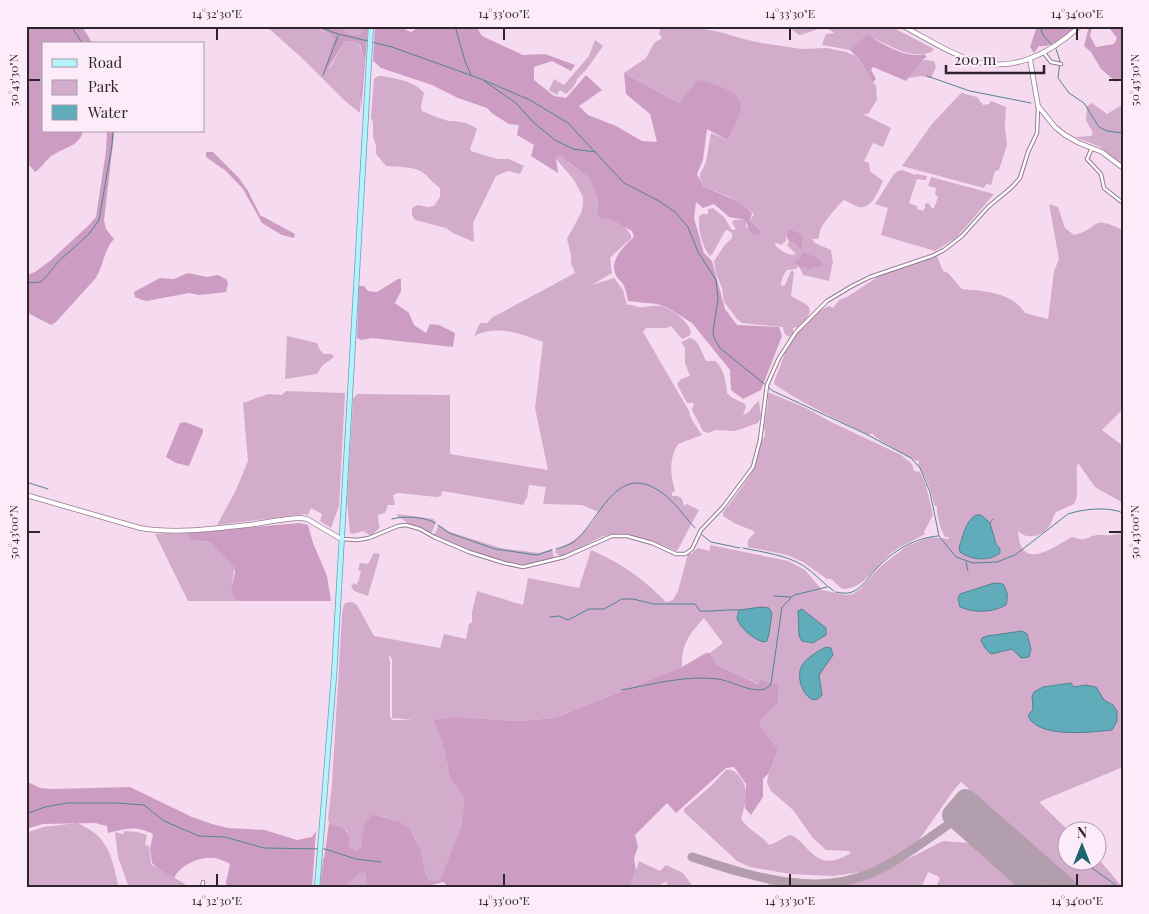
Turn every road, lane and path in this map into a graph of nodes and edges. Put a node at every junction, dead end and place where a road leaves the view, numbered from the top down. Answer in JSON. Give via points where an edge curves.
{"nodes":[{"id":1,"x":371,"y":26,"type":"edge"},
{"id":2,"x":903,"y":26,"type":"edge"},
{"id":3,"x":1080,"y":26,"type":"edge"},
{"id":4,"x":1044,"y":53,"type":"junction"},
{"id":5,"x":1030,"y":59,"type":"junction"},
{"id":6,"x":1061,"y":64,"type":"dead end"},
{"id":7,"x":1038,"y":106,"type":"junction"},
{"id":8,"x":1092,"y":148,"type":"junction"},
{"id":9,"x":1123,"y":168,"type":"edge"},
{"id":10,"x":1123,"y":203,"type":"edge"},
{"id":11,"x":26,"y":495,"type":"edge"},
{"id":12,"x":341,"y":539,"type":"junction"},
{"id":13,"x":203,"y":882,"type":"dead end"},
{"id":14,"x":202,"y":888,"type":"edge"},
{"id":15,"x":317,"y":888,"type":"edge"}],
"edges":[{"from":1,"to":12,"type":"main road"},
{"from":2,"to":5,"type":"street","via":[[980,63]]},
{"from":3,"to":4,"type":"street"},
{"from":4,"to":5,"type":"street"},
{"from":4,"to":6,"type":"street","via":[[1051,62]]},
{"from":5,"to":7,"type":"street"},
{"from":7,"to":8,"type":"street","via":[[1058,131]]},
{"from":7,"to":12,"type":"street","via":[[1039,128],[1020,178],[962,236],[932,256],[870,277],[834,296],[792,336],[767,384],[753,467],[685,554],[676,554],[627,536],[612,536],[564,557],[524,567],[469,552],[406,525],[369,538]]},
{"from":8,"to":9,"type":"street"},
{"from":8,"to":10,"type":"street","via":[[1087,159],[1101,174],[1104,188]]},
{"from":11,"to":12,"type":"street","via":[[154,530],[238,526],[302,518]]},
{"from":12,"to":15,"type":"main road","via":[[331,723]]},
{"from":13,"to":14,"type":"street"}]}
